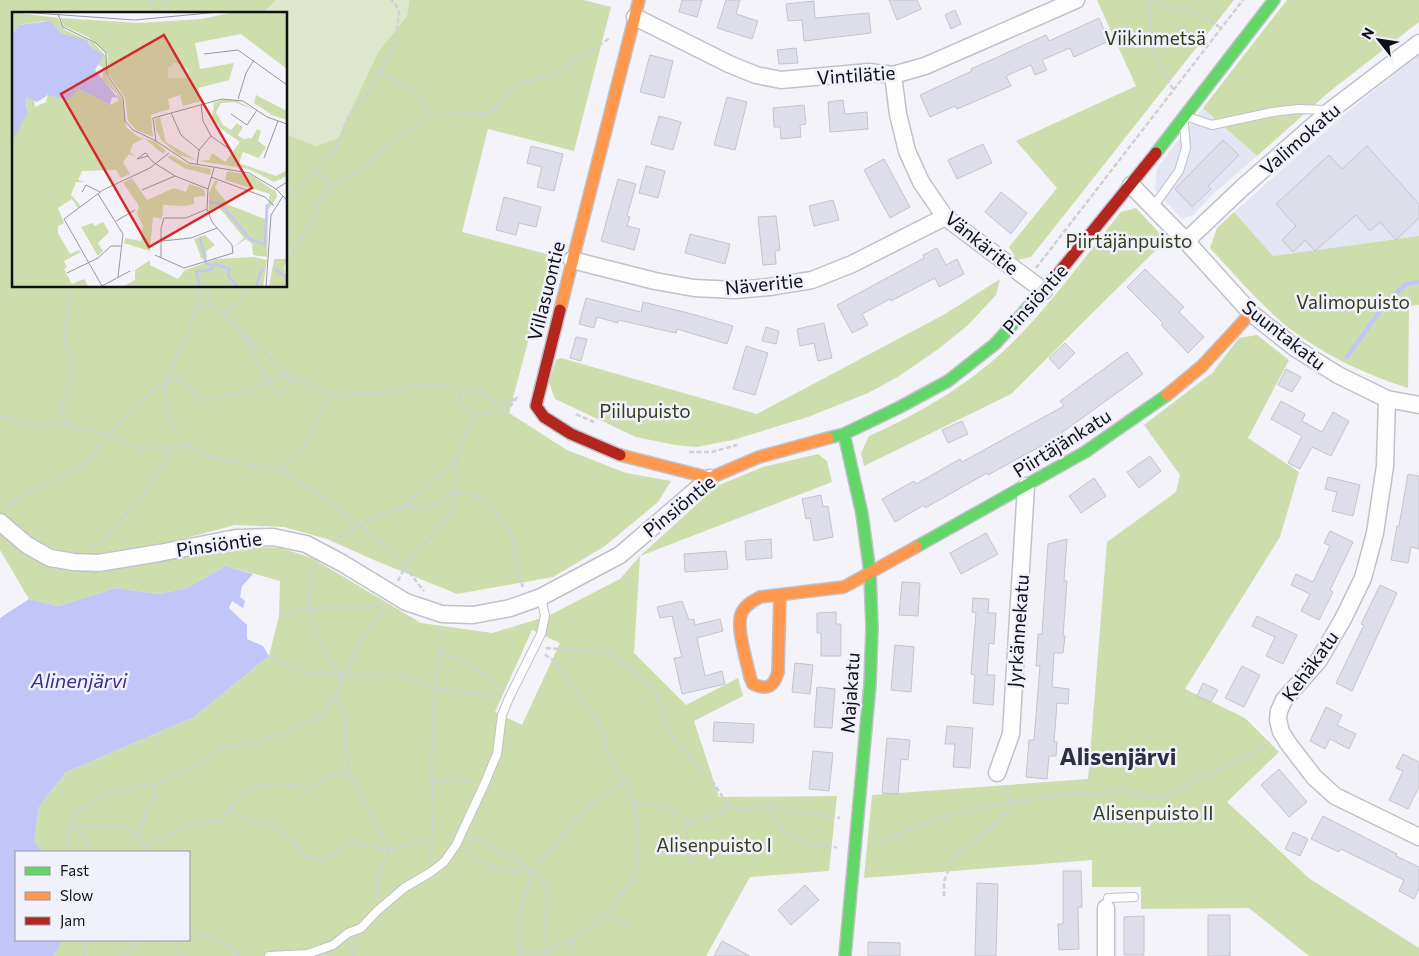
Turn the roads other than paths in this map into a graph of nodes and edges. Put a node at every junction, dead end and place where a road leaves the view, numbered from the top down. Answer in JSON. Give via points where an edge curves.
{"nodes":[{"id":1,"x":639,"y":0,"type":"edge"},
{"id":2,"x":1076,"y":0,"type":"edge"},
{"id":3,"x":1274,"y":0,"type":"edge"},
{"id":4,"x":635,"y":16,"type":"junction"},
{"id":5,"x":1419,"y":43,"type":"edge"},
{"id":6,"x":893,"y":75,"type":"junction"},
{"id":7,"x":1332,"y":110,"type":"junction"},
{"id":8,"x":1184,"y":116,"type":"junction"},
{"id":9,"x":1131,"y":185,"type":"junction"},
{"id":10,"x":1153,"y":207,"type":"junction"},
{"id":11,"x":945,"y":217,"type":"junction"},
{"id":12,"x":1186,"y":241,"type":"junction"},
{"id":13,"x":572,"y":260,"type":"junction"},
{"id":14,"x":1044,"y":292,"type":"junction"},
{"id":15,"x":1251,"y":313,"type":"junction"},
{"id":16,"x":1388,"y":399,"type":"junction"},
{"id":17,"x":1419,"y":406,"type":"edge"},
{"id":18,"x":844,"y":434,"type":"junction"},
{"id":19,"x":710,"y":478,"type":"junction"},
{"id":20,"x":1026,"y":486,"type":"junction"},
{"id":21,"x":0,"y":522,"type":"edge"},
{"id":22,"x":870,"y":572,"type":"junction"},
{"id":23,"x":780,"y":595,"type":"junction"},
{"id":24,"x":535,"y":600,"type":"junction"},
{"id":25,"x":997,"y":772,"type":"dead end"},
{"id":26,"x":1419,"y":837,"type":"edge"},
{"id":27,"x":1134,"y":897,"type":"dead end"},
{"id":28,"x":1106,"y":908,"type":"joint"},
{"id":29,"x":269,"y":956,"type":"edge"},
{"id":30,"x":846,"y":956,"type":"edge"},
{"id":31,"x":1106,"y":956,"type":"edge"}],
"edges":[{"from":1,"to":4,"type":"street","name":"Villasuontie"},
{"from":2,"to":6,"type":"street","name":"Vintilätie","via":[[925,66]]},
{"from":3,"to":8,"type":"street","name":"Pinsiöntie"},
{"from":4,"to":6,"type":"street","name":"Vintilätie","via":[[756,75],[782,80],[869,72]]},
{"from":4,"to":13,"type":"street","name":"Villasuontie"},
{"from":5,"to":7,"type":"street","name":"Valimokatu"},
{"from":6,"to":11,"type":"street","name":"Vänkäritie","via":[[907,151],[921,182]]},
{"from":7,"to":8,"type":"lane","via":[[1273,112],[1212,125]]},
{"from":7,"to":12,"type":"street","name":"Valimokatu"},
{"from":8,"to":9,"type":"street","name":"Pinsiöntie"},
{"from":8,"to":10,"type":"lane","via":[[1186,148],[1179,171]]},
{"from":9,"to":10,"type":"street","name":"Suuntakatu"},
{"from":9,"to":14,"type":"street","name":"Pinsiöntie"},
{"from":10,"to":12,"type":"street","name":"Suuntakatu"},
{"from":11,"to":13,"type":"street","name":"Näveritie","via":[[852,264],[812,280],[769,287],[735,290],[694,288]]},
{"from":11,"to":14,"type":"street","name":"Vänkäritie"},
{"from":12,"to":15,"type":"street","name":"Suuntakatu"},
{"from":13,"to":19,"type":"street","name":"Villasuontie","via":[[536,406],[551,422],[619,455]]},
{"from":14,"to":18,"type":"street","name":"Pinsiöntie","via":[[995,344],[948,381]]},
{"from":15,"to":16,"type":"street","name":"Suuntakatu","via":[[1295,348],[1338,375]]},
{"from":15,"to":20,"type":"street","name":"Piirtäjänkatu","via":[[1202,366],[1158,402],[1085,452]]},
{"from":16,"to":17,"type":"street","name":"Suuntakatu"},
{"from":16,"to":26,"type":"street","name":"Kehäkatu","via":[[1385,466],[1375,533],[1363,578],[1319,660],[1284,700],[1278,720],[1288,743],[1314,777],[1335,796]]},
{"from":18,"to":19,"type":"street","name":"Pinsiöntie","via":[[759,457]]},
{"from":18,"to":22,"type":"street","name":"Majakatu","via":[[862,514]]},
{"from":19,"to":24,"type":"street","name":"Pinsiöntie","via":[[620,555]]},
{"from":20,"to":22,"type":"street","name":"Piirtäjänkatu"},
{"from":20,"to":25,"type":"street","name":"Jyrkännekatu","via":[[1011,734]]},
{"from":21,"to":24,"type":"street","name":"Pinsiöntie","via":[[27,545],[50,558],[74,562],[98,562],[159,553],[236,538],[273,537],[306,544],[406,602],[442,614],[473,614]]},
{"from":22,"to":23,"type":"street","name":"Piirtäjänkatu","via":[[844,588]]},
{"from":22,"to":30,"type":"street","name":"Majakatu","via":[[870,684]]},
{"from":23,"to":23,"type":"street","name":"Piirtäjänkatu","via":[[760,597],[742,612],[740,625],[750,677],[752,684],[759,687],[769,687],[775,682],[778,672]]},
{"from":24,"to":29,"type":"lane","via":[[545,616],[541,634],[502,716],[497,754],[484,785],[458,842],[444,862],[404,888],[362,928],[348,933],[333,945],[308,954]]},
{"from":27,"to":28,"type":"lane","via":[[1108,898]]},
{"from":28,"to":31,"type":"street"}]}
